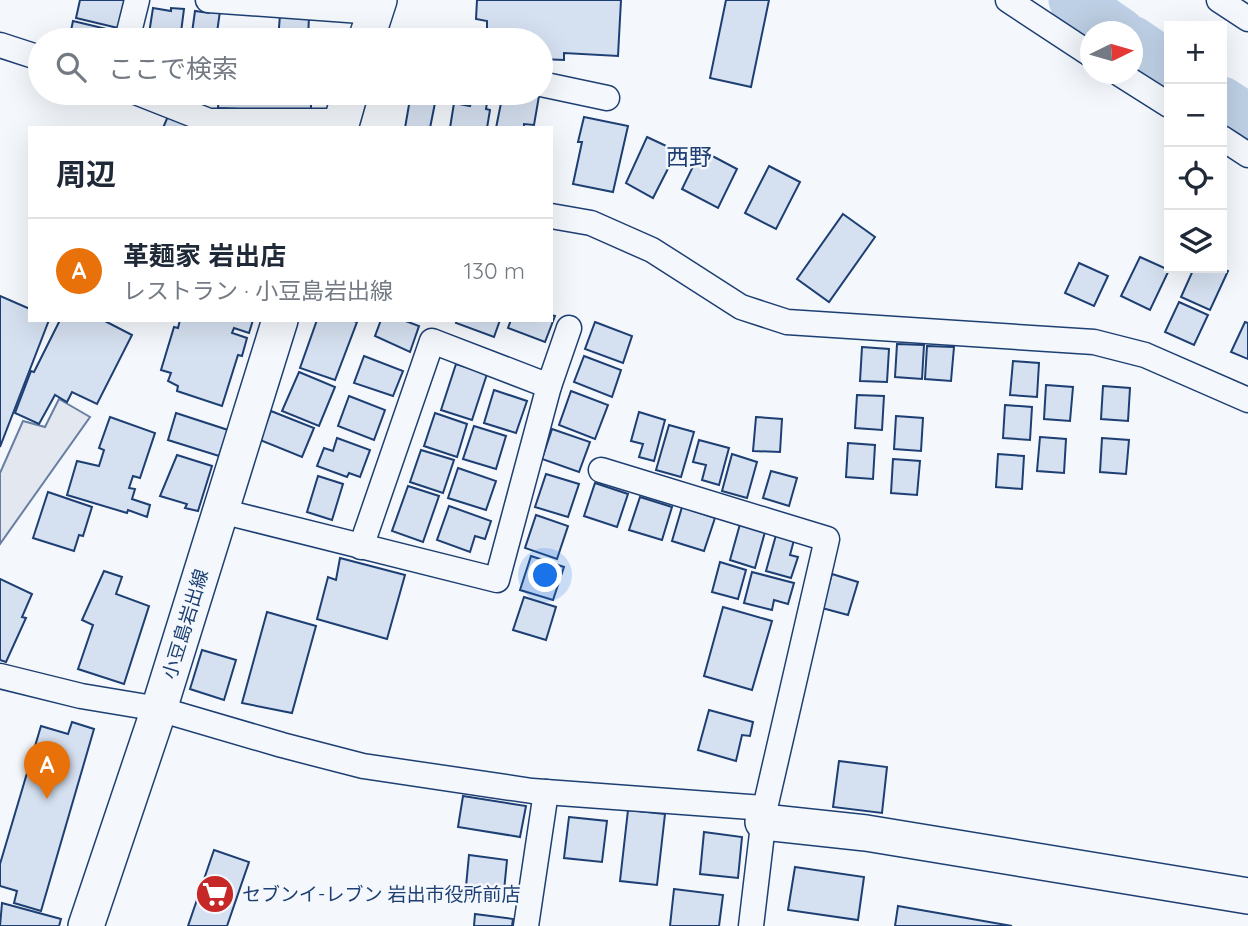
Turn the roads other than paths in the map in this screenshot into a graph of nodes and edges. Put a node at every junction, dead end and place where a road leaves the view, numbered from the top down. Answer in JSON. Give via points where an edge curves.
{"nodes":[{"id":1,"x":137,"y":0,"type":"edge"},
{"id":2,"x":208,"y":0,"type":"edge"},
{"id":3,"x":1008,"y":0,"type":"edge"},
{"id":4,"x":1219,"y":0,"type":"edge"},
{"id":5,"x":373,"y":17,"type":"edge"},
{"id":6,"x":1248,"y":19,"type":"edge"},
{"id":7,"x":130,"y":28,"type":"edge"},
{"id":8,"x":0,"y":45,"type":"edge"},
{"id":9,"x":1080,"y":47,"type":"edge"},
{"id":10,"x":28,"y":54,"type":"edge"},
{"id":11,"x":1136,"y":84,"type":"edge"},
{"id":12,"x":553,"y":87,"type":"edge"},
{"id":13,"x":607,"y":98,"type":"dead end"},
{"id":14,"x":1164,"y":102,"type":"edge"},
{"id":15,"x":168,"y":105,"type":"edge"},
{"id":16,"x":344,"y":114,"type":"edge"},
{"id":17,"x":1227,"y":141,"type":"edge"},
{"id":18,"x":1248,"y":155,"type":"edge"},
{"id":19,"x":553,"y":216,"type":"edge"},
{"id":20,"x":279,"y":322,"type":"edge"},
{"id":21,"x":569,"y":328,"type":"dead end"},
{"id":22,"x":549,"y":386,"type":"junction"},
{"id":23,"x":1248,"y":400,"type":"edge"},
{"id":24,"x":601,"y":470,"type":"dead end"},
{"id":25,"x":220,"y":511,"type":"junction"},
{"id":26,"x":361,"y":547,"type":"junction"},
{"id":27,"x":0,"y":676,"type":"edge"},
{"id":28,"x":159,"y":709,"type":"junction"},
{"id":29,"x":546,"y":792,"type":"junction"},
{"id":30,"x":764,"y":815,"type":"junction"},
{"id":31,"x":1248,"y":896,"type":"edge"},
{"id":32,"x":86,"y":926,"type":"edge"},
{"id":33,"x":526,"y":926,"type":"edge"},
{"id":34,"x":751,"y":926,"type":"edge"}],
"edges":[{"from":1,"to":7,"type":"street"},
{"from":2,"to":5,"type":"street"},
{"from":3,"to":9,"type":"street"},
{"from":4,"to":6,"type":"street"},
{"from":8,"to":10,"type":"street"},
{"from":11,"to":14,"type":"street"},
{"from":12,"to":13,"type":"street"},
{"from":15,"to":16,"type":"street","via":[[209,121]]},
{"from":17,"to":18,"type":"street"},
{"from":19,"to":23,"type":"street","via":[[591,223],[652,250],[741,307],[787,323],[1094,342],[1144,355]]},
{"from":20,"to":25,"type":"main road","name":"小豆島岩出線"},
{"from":21,"to":22,"type":"street"},
{"from":22,"to":26,"type":"street","via":[[497,580]]},
{"from":22,"to":26,"type":"street","via":[[432,341]]},
{"from":24,"to":30,"type":"street","via":[[827,539]]},
{"from":25,"to":26,"type":"street"},
{"from":25,"to":28,"type":"main road","name":"小豆島岩出線"},
{"from":27,"to":28,"type":"street"},
{"from":28,"to":29,"type":"street","via":[[362,766]]},
{"from":28,"to":32,"type":"main road","name":"小豆島岩出線"},
{"from":29,"to":30,"type":"street"},
{"from":29,"to":33,"type":"street"},
{"from":30,"to":31,"type":"main road"},
{"from":30,"to":34,"type":"street"}]}
